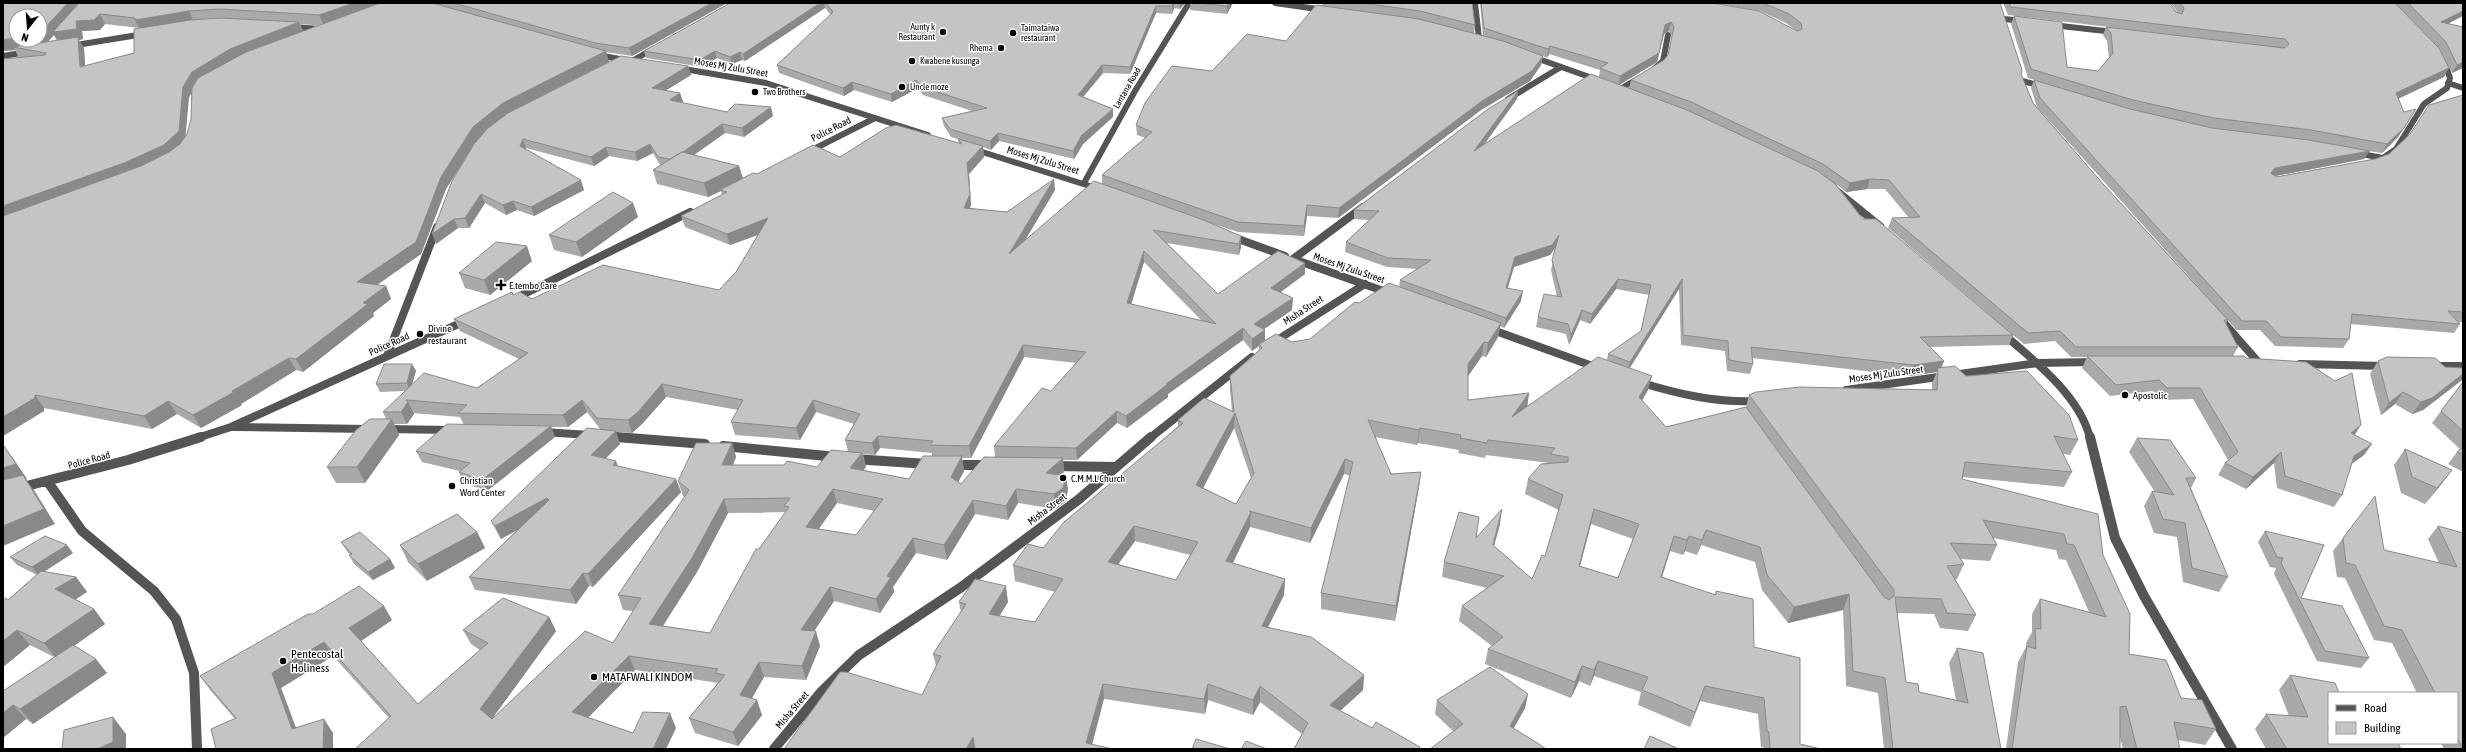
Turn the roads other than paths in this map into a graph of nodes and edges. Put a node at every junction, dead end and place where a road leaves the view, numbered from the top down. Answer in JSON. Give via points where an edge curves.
{"nodes":[{"id":1,"x":1189,"y":3,"type":"edge"},
{"id":2,"x":1275,"y":3,"type":"edge"},
{"id":3,"x":1475,"y":3,"type":"edge"},
{"id":4,"x":1334,"y":12,"type":"edge"},
{"id":5,"x":2027,"y":22,"type":"edge"},
{"id":6,"x":2043,"y":24,"type":"edge"},
{"id":7,"x":2006,"y":26,"type":"edge"},
{"id":8,"x":288,"y":27,"type":"edge"},
{"id":9,"x":331,"y":27,"type":"edge"},
{"id":10,"x":324,"y":29,"type":"junction"},
{"id":11,"x":148,"y":33,"type":"edge"},
{"id":12,"x":2122,"y":33,"type":"edge"},
{"id":13,"x":309,"y":35,"type":"edge"},
{"id":14,"x":1668,"y":35,"type":"dead end"},
{"id":15,"x":1479,"y":38,"type":"edge"},
{"id":16,"x":660,"y":46,"type":"edge"},
{"id":17,"x":62,"y":47,"type":"edge"},
{"id":18,"x":32,"y":52,"type":"edge"},
{"id":19,"x":588,"y":53,"type":"edge"},
{"id":20,"x":1524,"y":54,"type":"edge"},
{"id":21,"x":3,"y":56,"type":"edge"},
{"id":22,"x":2441,"y":58,"type":"edge"},
{"id":23,"x":622,"y":60,"type":"junction"},
{"id":24,"x":632,"y":61,"type":"junction"},
{"id":25,"x":647,"y":64,"type":"edge"},
{"id":26,"x":608,"y":67,"type":"edge"},
{"id":27,"x":671,"y":67,"type":"edge"},
{"id":28,"x":1561,"y":67,"type":"junction"},
{"id":29,"x":1649,"y":72,"type":"edge"},
{"id":30,"x":1643,"y":75,"type":"edge"},
{"id":31,"x":1605,"y":83,"type":"edge"},
{"id":32,"x":2448,"y":83,"type":"junction"},
{"id":33,"x":1613,"y":86,"type":"edge"},
{"id":34,"x":2025,"y":88,"type":"edge"},
{"id":35,"x":2463,"y":88,"type":"edge"},
{"id":36,"x":1620,"y":89,"type":"junction"},
{"id":37,"x":2053,"y":89,"type":"edge"},
{"id":38,"x":1628,"y":92,"type":"edge"},
{"id":39,"x":1502,"y":102,"type":"edge"},
{"id":40,"x":875,"y":118,"type":"junction"},
{"id":41,"x":934,"y":137,"type":"edge"},
{"id":42,"x":964,"y":146,"type":"edge"},
{"id":43,"x":2350,"y":152,"type":"edge"},
{"id":44,"x":799,"y":157,"type":"edge"},
{"id":45,"x":2383,"y":158,"type":"junction"},
{"id":46,"x":2369,"y":163,"type":"edge"},
{"id":47,"x":1084,"y":183,"type":"junction"},
{"id":48,"x":1830,"y":186,"type":"edge"},
{"id":49,"x":1106,"y":191,"type":"edge"},
{"id":50,"x":1369,"y":202,"type":"edge"},
{"id":51,"x":695,"y":210,"type":"edge"},
{"id":52,"x":440,"y":219,"type":"edge"},
{"id":53,"x":1888,"y":232,"type":"edge"},
{"id":54,"x":1226,"y":234,"type":"edge"},
{"id":55,"x":1293,"y":259,"type":"junction"},
{"id":56,"x":1365,"y":284,"type":"junction"},
{"id":57,"x":1395,"y":295,"type":"edge"},
{"id":58,"x":508,"y":301,"type":"edge"},
{"id":59,"x":2218,"y":317,"type":"edge"},
{"id":60,"x":472,"y":318,"type":"edge"},
{"id":61,"x":1485,"y":327,"type":"edge"},
{"id":62,"x":1998,"y":329,"type":"edge"},
{"id":63,"x":387,"y":356,"type":"junction"},
{"id":64,"x":2100,"y":362,"type":"edge"},
{"id":65,"x":2038,"y":363,"type":"junction"},
{"id":66,"x":2245,"y":363,"type":"edge"},
{"id":67,"x":2289,"y":364,"type":"edge"},
{"id":68,"x":2394,"y":366,"type":"edge"},
{"id":69,"x":2425,"y":366,"type":"edge"},
{"id":70,"x":2463,"y":366,"type":"edge"},
{"id":71,"x":1605,"y":370,"type":"edge"},
{"id":72,"x":1634,"y":380,"type":"edge"},
{"id":73,"x":1834,"y":391,"type":"edge"},
{"id":74,"x":1764,"y":401,"type":"edge"},
{"id":75,"x":231,"y":427,"type":"junction"},
{"id":76,"x":463,"y":430,"type":"edge"},
{"id":77,"x":531,"y":431,"type":"edge"},
{"id":78,"x":998,"y":465,"type":"edge"},
{"id":79,"x":1045,"y":466,"type":"edge"},
{"id":80,"x":1115,"y":467,"type":"junction"},
{"id":81,"x":48,"y":482,"type":"junction"},
{"id":82,"x":3,"y":492,"type":"edge"},
{"id":83,"x":197,"y":749,"type":"edge"},
{"id":84,"x":774,"y":749,"type":"edge"},
{"id":85,"x":2232,"y":749,"type":"edge"}],
"edges":[{"from":1,"to":47,"type":"street","name":"Lantana Road","via":[[1135,91]]},
{"from":2,"to":4,"type":"street"},
{"from":3,"to":15,"type":"street"},
{"from":5,"to":7,"type":"street","via":[[2003,16]]},
{"from":6,"to":12,"type":"street"},
{"from":8,"to":10,"type":"street"},
{"from":9,"to":10,"type":"street"},
{"from":10,"to":13,"type":"street"},
{"from":11,"to":17,"type":"street"},
{"from":14,"to":29,"type":"street","via":[[1663,61]]},
{"from":16,"to":24,"type":"street"},
{"from":18,"to":21,"type":"street"},
{"from":19,"to":23,"type":"street"},
{"from":20,"to":28,"type":"street"},
{"from":22,"to":32,"type":"street","via":[[2446,63],[2450,78]]},
{"from":23,"to":24,"type":"street"},
{"from":23,"to":26,"type":"street"},
{"from":24,"to":25,"type":"street"},
{"from":27,"to":40,"type":"street","name":"Moses Mj Zulu Street","via":[[766,83]]},
{"from":28,"to":31,"type":"street"},
{"from":28,"to":39,"type":"street"},
{"from":30,"to":36,"type":"street"},
{"from":32,"to":35,"type":"street"},
{"from":32,"to":45,"type":"street","via":[[2447,88],[2424,104],[2422,112],[2396,149]]},
{"from":33,"to":36,"type":"street"},
{"from":34,"to":37,"type":"street","via":[[2021,78]]},
{"from":36,"to":38,"type":"street"},
{"from":40,"to":41,"type":"street","name":"Moses Mj Zulu Street"},
{"from":40,"to":44,"type":"street","name":"Police Road"},
{"from":42,"to":47,"type":"street","name":"Moses Mj Zulu Street"},
{"from":43,"to":45,"type":"street"},
{"from":45,"to":46,"type":"street"},
{"from":47,"to":49,"type":"street","name":"Moses Mj Zulu Street"},
{"from":48,"to":53,"type":"street"},
{"from":50,"to":55,"type":"street"},
{"from":51,"to":58,"type":"street"},
{"from":52,"to":63,"type":"street"},
{"from":54,"to":55,"type":"street","name":"Moses Mj Zulu Street"},
{"from":55,"to":56,"type":"street","name":"Moses Mj Zulu Street"},
{"from":56,"to":57,"type":"street","name":"Moses Mj Zulu Street"},
{"from":56,"to":80,"type":"street","name":"Misha Street","via":[[1264,349],[1170,420]]},
{"from":59,"to":66,"type":"street","via":[[2263,363]]},
{"from":60,"to":63,"type":"street","name":"Police Road"},
{"from":61,"to":71,"type":"street"},
{"from":62,"to":65,"type":"street"},
{"from":63,"to":75,"type":"street","name":"Police Road"},
{"from":64,"to":65,"type":"street","name":"Moses Mj Zulu Street"},
{"from":65,"to":73,"type":"street","name":"Moses Mj Zulu Street"},
{"from":65,"to":85,"type":"street","via":[[2074,403],[2088,430],[2115,538],[2144,596]]},
{"from":67,"to":68,"type":"street"},
{"from":69,"to":70,"type":"street"},
{"from":72,"to":74,"type":"street","via":[[1678,394],[1736,406]]},
{"from":75,"to":76,"type":"street"},
{"from":75,"to":81,"type":"street","name":"Police Road"},
{"from":77,"to":78,"type":"street","via":[[704,444],[891,463]]},
{"from":79,"to":80,"type":"street"},
{"from":80,"to":84,"type":"street","name":"Misha Street","via":[[1078,500],[960,588],[859,655],[822,691]]},
{"from":81,"to":82,"type":"street","name":"Police Road"},
{"from":81,"to":83,"type":"street","via":[[82,531],[154,591],[176,619],[194,673]]}]}
